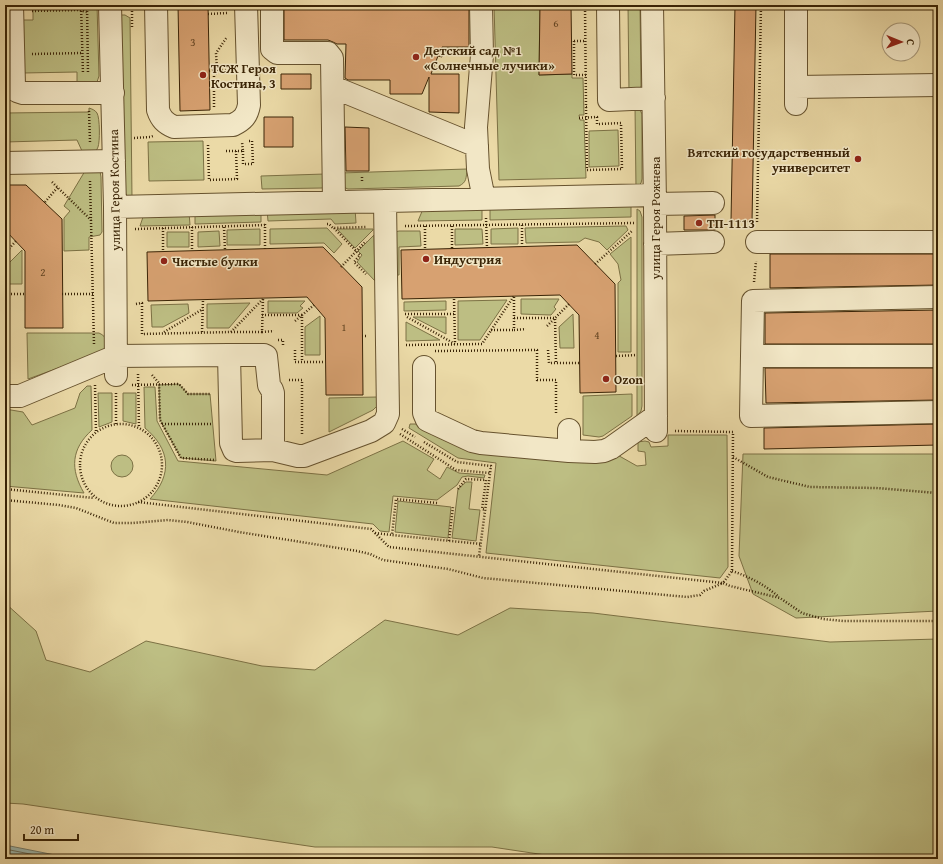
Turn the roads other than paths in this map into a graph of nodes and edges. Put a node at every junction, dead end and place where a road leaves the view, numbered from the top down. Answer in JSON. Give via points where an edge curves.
{"nodes":[{"id":1,"x":156,"y":5,"type":"edge"},
{"id":2,"x":272,"y":5,"type":"edge"},
{"id":3,"x":481,"y":5,"type":"edge"},
{"id":4,"x":608,"y":5,"type":"edge"},
{"id":5,"x":652,"y":5,"type":"edge"},
{"id":6,"x":796,"y":5,"type":"edge"},
{"id":7,"x":20,"y":8,"type":"edge"},
{"id":8,"x":101,"y":9,"type":"edge"},
{"id":9,"x":239,"y":9,"type":"edge"},
{"id":10,"x":938,"y":85,"type":"edge"},
{"id":11,"x":333,"y":87,"type":"junction"},
{"id":12,"x":113,"y":93,"type":"junction"},
{"id":13,"x":654,"y":98,"type":"junction"},
{"id":14,"x":477,"y":146,"type":"junction"},
{"id":15,"x":114,"y":161,"type":"junction"},
{"id":16,"x":5,"y":163,"type":"edge"},
{"id":17,"x":485,"y":199,"type":"junction"},
{"id":18,"x":655,"y":200,"type":"junction"},
{"id":19,"x":385,"y":201,"type":"junction"},
{"id":20,"x":334,"y":202,"type":"junction"},
{"id":21,"x":713,"y":203,"type":"dead end"},
{"id":22,"x":115,"y":208,"type":"junction"},
{"id":23,"x":646,"y":239,"type":"junction"},
{"id":24,"x":713,"y":242,"type":"dead end"},
{"id":25,"x":757,"y":242,"type":"road end"},
{"id":26,"x":938,"y":242,"type":"edge"},
{"id":27,"x":938,"y":297,"type":"edge"},
{"id":28,"x":229,"y":355,"type":"junction"},
{"id":29,"x":752,"y":356,"type":"junction"},
{"id":30,"x":938,"y":356,"type":"edge"},
{"id":31,"x":426,"y":359,"type":"road end"},
{"id":32,"x":123,"y":362,"type":"junction"},
{"id":33,"x":5,"y":396,"type":"edge"},
{"id":34,"x":938,"y":412,"type":"edge"},
{"id":35,"x":274,"y":450,"type":"junction"}],
"edges":[{"from":1,"to":9,"type":"street","via":[[158,110],[166,124],[174,127],[233,124],[240,122],[247,114],[249,105]]},
{"from":2,"to":11,"type":"street","via":[[272,49],[277,53],[328,53],[332,58]]},
{"from":3,"to":14,"type":"street","via":[[482,55],[476,127]]},
{"from":4,"to":13,"type":"street","via":[[609,100]]},
{"from":5,"to":13,"type":"street","name":"улица Героя Рожнева"},
{"from":6,"to":10,"type":"street","via":[[796,95]]},
{"from":7,"to":12,"type":"street","via":[[14,86],[17,91]]},
{"from":8,"to":12,"type":"street","name":"улица Героя Костина"},
{"from":11,"to":14,"type":"street"},
{"from":11,"to":20,"type":"street"},
{"from":12,"to":15,"type":"street","name":"улица Героя Костина"},
{"from":13,"to":18,"type":"street","name":"улица Героя Рожнева"},
{"from":14,"to":17,"type":"street","via":[[478,169]]},
{"from":15,"to":16,"type":"street"},
{"from":15,"to":22,"type":"street","name":"улица Героя Костина"},
{"from":17,"to":18,"type":"street"},
{"from":17,"to":19,"type":"street"},
{"from":18,"to":21,"type":"street"},
{"from":18,"to":23,"type":"street","name":"улица Героя Рожнева"},
{"from":19,"to":20,"type":"street"},
{"from":19,"to":35,"type":"street","via":[[381,227],[388,414],[384,423],[365,434],[315,441],[304,456]]},
{"from":20,"to":22,"type":"street"},
{"from":22,"to":32,"type":"street","name":"улица Героя Костина"},
{"from":23,"to":24,"type":"street"},
{"from":23,"to":31,"type":"street","name":"улица Героя Рожнева","via":[[656,423],[611,448],[604,451],[565,433],[472,441],[430,423],[424,413]]},
{"from":25,"to":26,"type":"street"},
{"from":27,"to":29,"type":"street","via":[[753,301]]},
{"from":28,"to":32,"type":"street"},
{"from":28,"to":35,"type":"street","via":[[266,356],[269,385],[273,393]]},
{"from":28,"to":35,"type":"street","via":[[232,447],[237,451]]},
{"from":29,"to":30,"type":"street"},
{"from":29,"to":34,"type":"street","via":[[751,416]]},
{"from":32,"to":33,"type":"street","via":[[94,366],[20,396]]}]}
